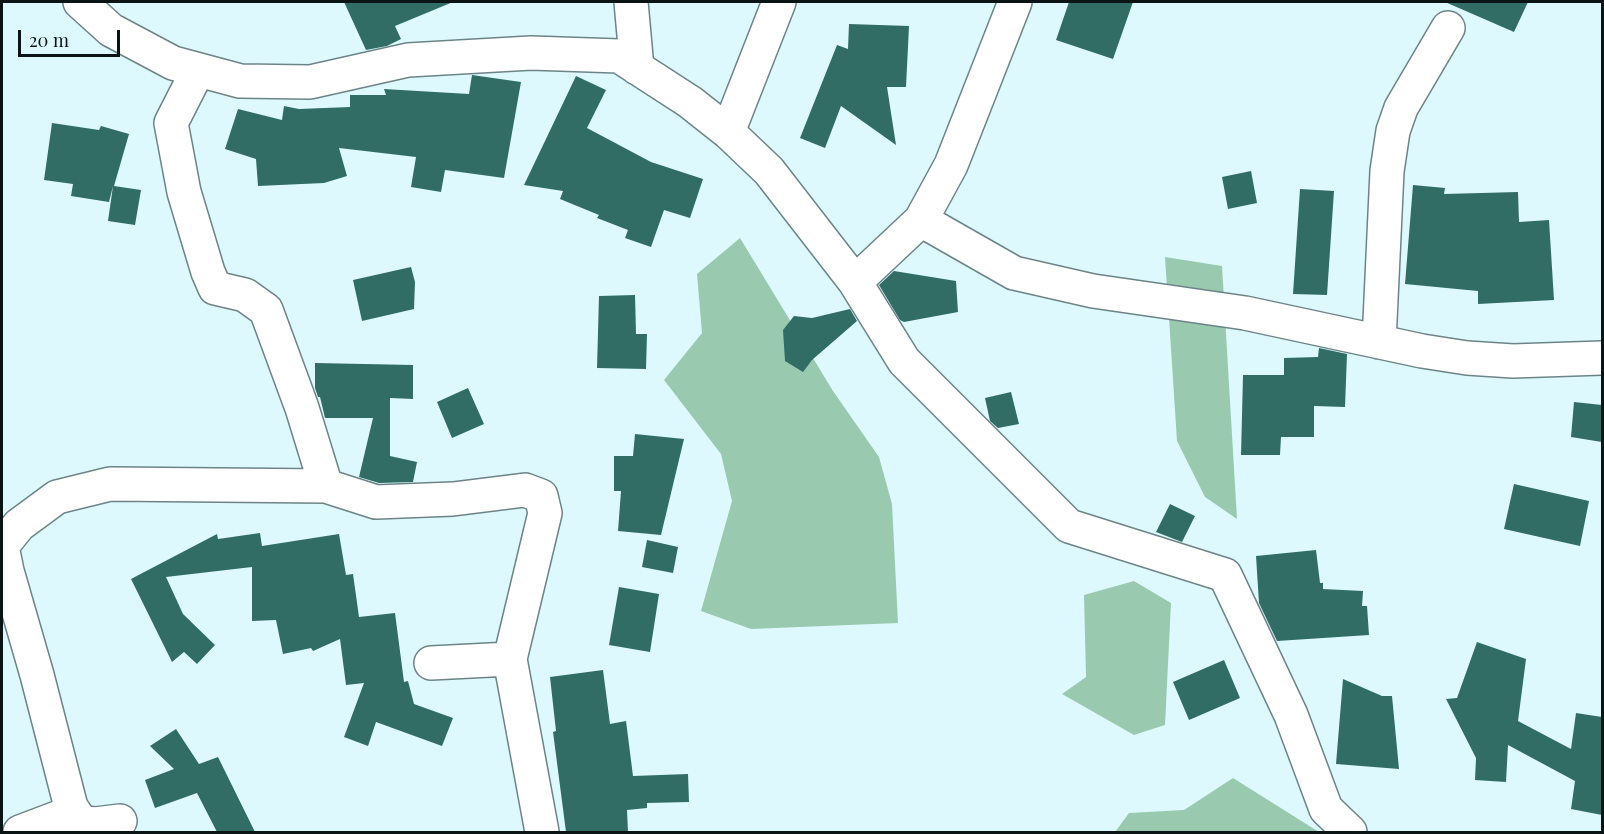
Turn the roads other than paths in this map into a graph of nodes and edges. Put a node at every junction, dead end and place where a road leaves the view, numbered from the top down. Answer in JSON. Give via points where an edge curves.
{"nodes":[{"id":1,"x":80,"y":2,"type":"edge"},
{"id":2,"x":631,"y":2,"type":"edge"},
{"id":3,"x":779,"y":2,"type":"edge"},
{"id":4,"x":1015,"y":2,"type":"edge"},
{"id":5,"x":1448,"y":28,"type":"dead end"},
{"id":6,"x":637,"y":69,"type":"junction"},
{"id":7,"x":198,"y":70,"type":"junction"},
{"id":8,"x":728,"y":132,"type":"junction"},
{"id":9,"x":921,"y":220,"type":"junction"},
{"id":10,"x":855,"y":282,"type":"junction"},
{"id":11,"x":1379,"y":342,"type":"junction"},
{"id":12,"x":1602,"y":358,"type":"edge"},
{"id":13,"x":326,"y":486,"type":"junction"},
{"id":14,"x":510,"y":659,"type":"junction"},
{"id":15,"x":431,"y":663,"type":"dead end"},
{"id":16,"x":70,"y":807,"type":"junction"},
{"id":17,"x":120,"y":821,"type":"dead end"},
{"id":18,"x":20,"y":832,"type":"edge"},
{"id":19,"x":542,"y":832,"type":"edge"},
{"id":20,"x":1350,"y":832,"type":"edge"}],
"edges":[{"from":1,"to":7,"type":"street","via":[[111,30],[173,63]]},
{"from":2,"to":6,"type":"street"},
{"from":3,"to":8,"type":"street"},
{"from":4,"to":9,"type":"street","via":[[951,165]]},
{"from":5,"to":11,"type":"street","via":[[1401,108],[1393,131],[1386,171]]},
{"from":6,"to":7,"type":"street","via":[[619,56],[531,53],[408,60],[310,82],[240,81]]},
{"from":6,"to":8,"type":"street","via":[[690,102]]},
{"from":7,"to":13,"type":"street","via":[[171,123],[184,192],[208,273],[215,288],[245,295],[266,310]]},
{"from":8,"to":10,"type":"street","via":[[769,171]]},
{"from":9,"to":10,"type":"street"},
{"from":9,"to":11,"type":"street","via":[[1014,273],[1093,291],[1245,313]]},
{"from":10,"to":20,"type":"street","via":[[904,361],[1069,526],[1225,575],[1291,715],[1326,809]]},
{"from":11,"to":12,"type":"street","via":[[1467,358]]},
{"from":13,"to":14,"type":"street","via":[[376,502],[453,499],[525,490],[541,496],[544,513]]},
{"from":13,"to":16,"type":"street","via":[[110,484],[57,497],[19,525],[2,546]]},
{"from":14,"to":15,"type":"street"},
{"from":14,"to":19,"type":"street"},
{"from":16,"to":17,"type":"street","via":[[81,822]]},
{"from":16,"to":18,"type":"street","via":[[65,815]]}]}
